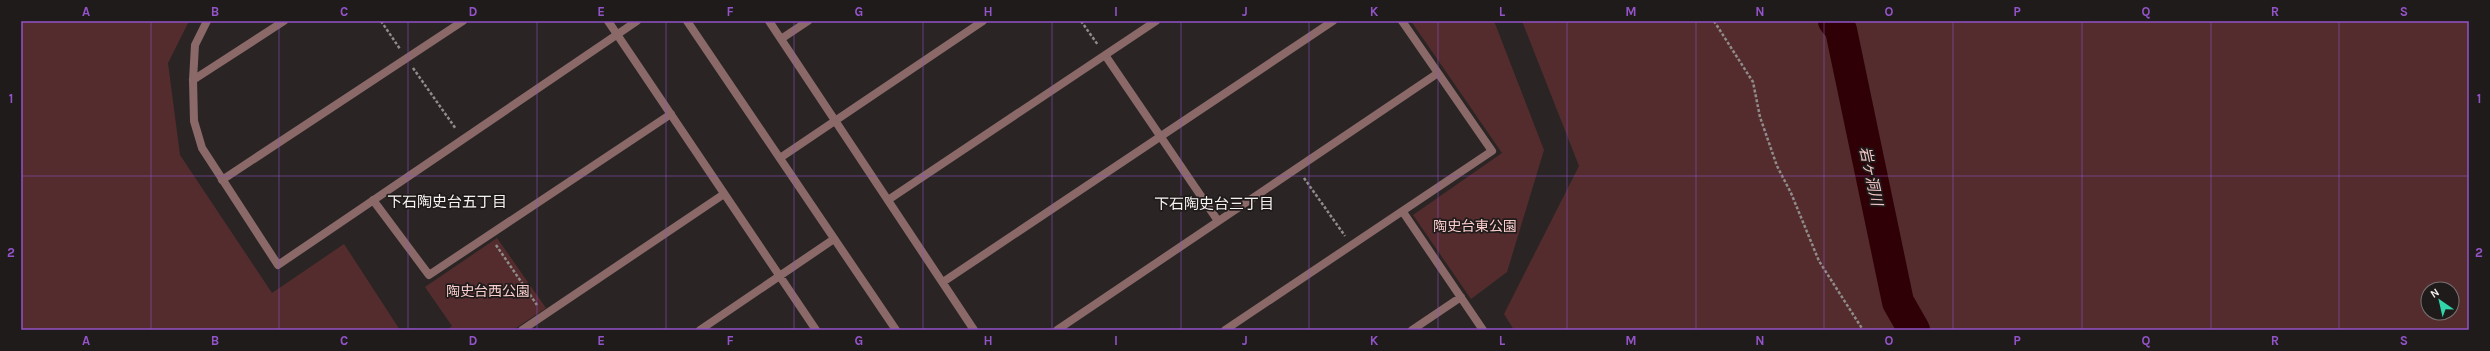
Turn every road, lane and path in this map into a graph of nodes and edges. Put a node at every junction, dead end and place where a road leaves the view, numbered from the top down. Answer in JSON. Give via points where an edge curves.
{"nodes":[{"id":1,"x":207,"y":21,"type":"edge"},
{"id":2,"x":284,"y":21,"type":"edge"},
{"id":3,"x":381,"y":21,"type":"edge"},
{"id":4,"x":463,"y":21,"type":"edge"},
{"id":5,"x":608,"y":21,"type":"edge"},
{"id":6,"x":637,"y":21,"type":"edge"},
{"id":7,"x":687,"y":21,"type":"edge"},
{"id":8,"x":769,"y":21,"type":"edge"},
{"id":9,"x":808,"y":21,"type":"edge"},
{"id":10,"x":983,"y":21,"type":"edge"},
{"id":11,"x":1081,"y":21,"type":"edge"},
{"id":12,"x":1156,"y":21,"type":"edge"},
{"id":13,"x":1333,"y":21,"type":"edge"},
{"id":14,"x":1402,"y":21,"type":"edge"},
{"id":15,"x":1714,"y":21,"type":"edge"},
{"id":16,"x":617,"y":34,"type":"junction"},
{"id":17,"x":781,"y":39,"type":"junction"},
{"id":18,"x":1105,"y":55,"type":"junction"},
{"id":19,"x":407,"y":58,"type":"junction"},
{"id":20,"x":1438,"y":73,"type":"junction"},
{"id":21,"x":193,"y":80,"type":"junction"},
{"id":22,"x":671,"y":114,"type":"junction"},
{"id":23,"x":836,"y":120,"type":"junction"},
{"id":24,"x":1160,"y":137,"type":"junction"},
{"id":25,"x":463,"y":139,"type":"junction"},
{"id":26,"x":780,"y":158,"type":"junction"},
{"id":27,"x":1297,"y":168,"type":"junction"},
{"id":28,"x":222,"y":180,"type":"junction"},
{"id":29,"x":724,"y":194,"type":"junction"},
{"id":30,"x":373,"y":200,"type":"junction"},
{"id":31,"x":888,"y":200,"type":"junction"},
{"id":32,"x":1403,"y":212,"type":"junction"},
{"id":33,"x":1218,"y":221,"type":"junction"},
{"id":34,"x":489,"y":235,"type":"junction"},
{"id":35,"x":834,"y":239,"type":"junction"},
{"id":36,"x":1352,"y":246,"type":"junction"},
{"id":37,"x":781,"y":277,"type":"junction"},
{"id":38,"x":943,"y":282,"type":"junction"},
{"id":39,"x":1461,"y":297,"type":"junction"},
{"id":40,"x":545,"y":315,"type":"junction"},
{"id":41,"x":1068,"y":322,"type":"junction"},
{"id":42,"x":522,"y":330,"type":"edge"},
{"id":43,"x":700,"y":330,"type":"edge"},
{"id":44,"x":816,"y":330,"type":"edge"},
{"id":45,"x":896,"y":330,"type":"edge"},
{"id":46,"x":974,"y":330,"type":"edge"},
{"id":47,"x":1057,"y":330,"type":"edge"},
{"id":48,"x":1073,"y":330,"type":"edge"},
{"id":49,"x":1225,"y":330,"type":"edge"},
{"id":50,"x":1412,"y":330,"type":"edge"},
{"id":51,"x":1483,"y":330,"type":"edge"},
{"id":52,"x":1863,"y":330,"type":"edge"}],
"edges":[{"from":1,"to":21,"type":"street","via":[[195,45]]},
{"from":2,"to":21,"type":"street"},
{"from":3,"to":19,"type":"path"},
{"from":4,"to":19,"type":"street"},
{"from":5,"to":16,"type":"street"},
{"from":6,"to":16,"type":"street"},
{"from":7,"to":26,"type":"street"},
{"from":8,"to":17,"type":"street"},
{"from":9,"to":17,"type":"street"},
{"from":10,"to":23,"type":"street"},
{"from":11,"to":18,"type":"path"},
{"from":12,"to":18,"type":"street"},
{"from":13,"to":24,"type":"street"},
{"from":14,"to":20,"type":"street"},
{"from":15,"to":52,"type":"path","via":[[1753,82],[1760,118],[1777,166],[1819,261]]},
{"from":16,"to":22,"type":"street"},
{"from":16,"to":25,"type":"street"},
{"from":17,"to":23,"type":"street"},
{"from":18,"to":24,"type":"street"},
{"from":18,"to":31,"type":"street"},
{"from":19,"to":25,"type":"path"},
{"from":19,"to":28,"type":"street"},
{"from":20,"to":27,"type":"street"},
{"from":20,"to":32,"type":"street","via":[[1492,151]]},
{"from":21,"to":28,"type":"street","via":[[194,121],[202,148]]},
{"from":22,"to":29,"type":"street"},
{"from":22,"to":34,"type":"street"},
{"from":23,"to":26,"type":"street"},
{"from":23,"to":31,"type":"street"},
{"from":24,"to":33,"type":"street"},
{"from":24,"to":38,"type":"street"},
{"from":25,"to":30,"type":"street"},
{"from":26,"to":35,"type":"street"},
{"from":27,"to":33,"type":"street"},
{"from":27,"to":36,"type":"path"},
{"from":28,"to":30,"type":"street","via":[[278,265]]},
{"from":29,"to":37,"type":"street"},
{"from":29,"to":40,"type":"street"},
{"from":30,"to":34,"type":"street","via":[[429,275]]},
{"from":31,"to":38,"type":"street"},
{"from":32,"to":36,"type":"street"},
{"from":32,"to":39,"type":"street"},
{"from":33,"to":41,"type":"street"},
{"from":34,"to":40,"type":"path"},
{"from":35,"to":37,"type":"street"},
{"from":35,"to":45,"type":"street"},
{"from":36,"to":49,"type":"street"},
{"from":37,"to":43,"type":"street"},
{"from":37,"to":44,"type":"street"},
{"from":38,"to":46,"type":"street"},
{"from":39,"to":50,"type":"street"},
{"from":39,"to":51,"type":"street"},
{"from":40,"to":42,"type":"street"},
{"from":41,"to":47,"type":"street"},
{"from":41,"to":48,"type":"street"}]}
